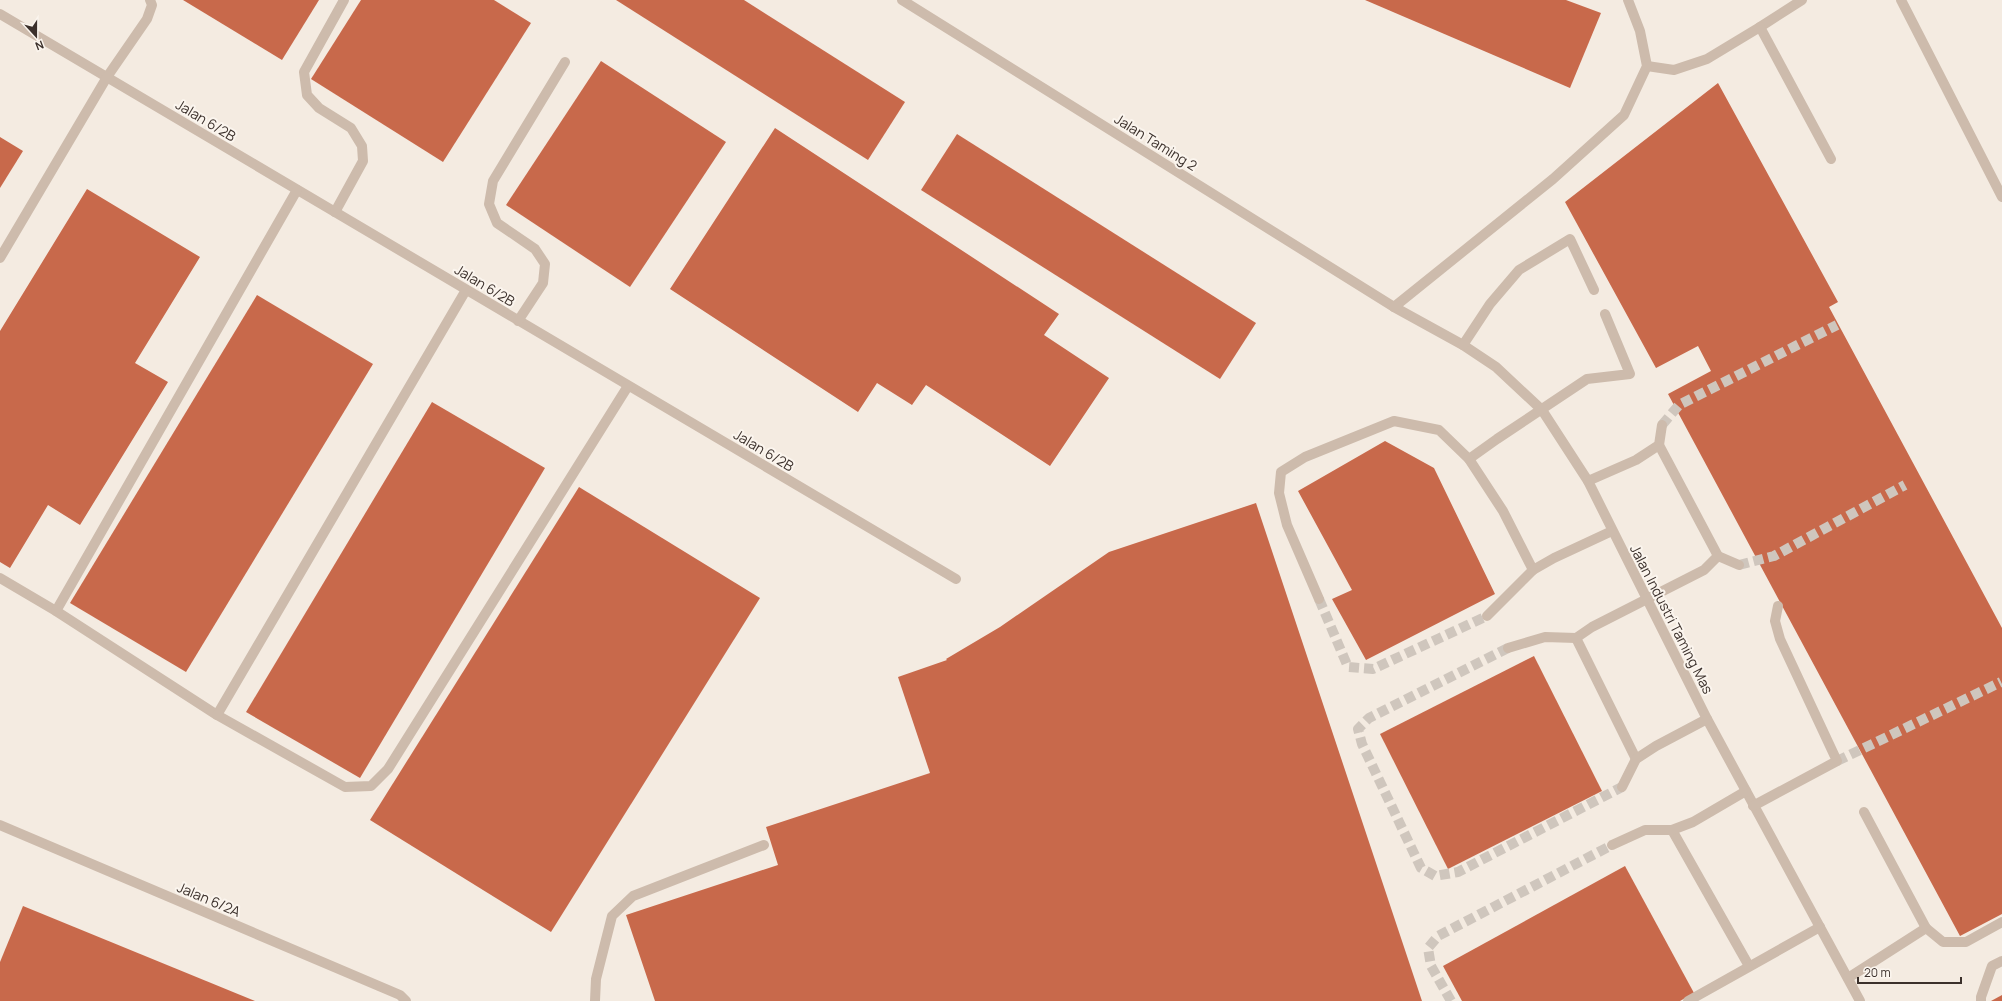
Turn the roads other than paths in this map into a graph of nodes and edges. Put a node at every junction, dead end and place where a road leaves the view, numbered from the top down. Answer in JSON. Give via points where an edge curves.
{"nodes":[{"id":1,"x":150,"y":0,"type":"edge"},
{"id":2,"x":344,"y":0,"type":"edge"},
{"id":3,"x":902,"y":0,"type":"edge"},
{"id":4,"x":1628,"y":0,"type":"edge"},
{"id":5,"x":1802,"y":0,"type":"edge"},
{"id":6,"x":1901,"y":0,"type":"edge"},
{"id":7,"x":0,"y":14,"type":"edge"},
{"id":8,"x":1760,"y":27,"type":"junction"},
{"id":9,"x":565,"y":62,"type":"dead end"},
{"id":10,"x":1647,"y":66,"type":"junction"},
{"id":11,"x":107,"y":77,"type":"junction"},
{"id":12,"x":1831,"y":159,"type":"dead end"},
{"id":13,"x":298,"y":190,"type":"junction"},
{"id":14,"x":2002,"y":197,"type":"edge"},
{"id":15,"x":335,"y":212,"type":"junction"},
{"id":16,"x":0,"y":258,"type":"edge"},
{"id":17,"x":466,"y":290,"type":"junction"},
{"id":18,"x":1594,"y":290,"type":"dead end"},
{"id":19,"x":1394,"y":308,"type":"junction"},
{"id":20,"x":1605,"y":314,"type":"dead end"},
{"id":21,"x":518,"y":320,"type":"junction"},
{"id":22,"x":1463,"y":344,"type":"junction"},
{"id":23,"x":628,"y":386,"type":"junction"},
{"id":24,"x":1542,"y":410,"type":"junction"},
{"id":25,"x":1662,"y":425,"type":"tunnel mouth"},
{"id":26,"x":1659,"y":445,"type":"junction"},
{"id":27,"x":1470,"y":459,"type":"junction"},
{"id":28,"x":1588,"y":481,"type":"junction"},
{"id":29,"x":1612,"y":531,"type":"junction"},
{"id":30,"x":1718,"y":556,"type":"junction"},
{"id":31,"x":1739,"y":565,"type":"tunnel mouth"},
{"id":32,"x":1533,"y":570,"type":"junction"},
{"id":33,"x":0,"y":578,"type":"edge"},
{"id":34,"x":956,"y":579,"type":"dead end"},
{"id":35,"x":1318,"y":599,"type":"tunnel mouth"},
{"id":36,"x":1646,"y":599,"type":"junction"},
{"id":37,"x":1778,"y":606,"type":"dead end"},
{"id":38,"x":56,"y":611,"type":"junction"},
{"id":39,"x":1488,"y":616,"type":"tunnel mouth"},
{"id":40,"x":1576,"y":638,"type":"junction"},
{"id":41,"x":1508,"y":648,"type":"tunnel mouth"},
{"id":42,"x":217,"y":715,"type":"junction"},
{"id":43,"x":1707,"y":719,"type":"junction"},
{"id":44,"x":1636,"y":759,"type":"junction"},
{"id":45,"x":1622,"y":786,"type":"tunnel mouth"},
{"id":46,"x":1746,"y":791,"type":"junction"},
{"id":47,"x":1753,"y":806,"type":"junction"},
{"id":48,"x":1864,"y":812,"type":"dead end"},
{"id":49,"x":0,"y":825,"type":"edge"},
{"id":50,"x":1672,"y":830,"type":"junction"},
{"id":51,"x":764,"y":845,"type":"dead end"},
{"id":52,"x":1612,"y":845,"type":"tunnel mouth"},
{"id":53,"x":2002,"y":922,"type":"edge"},
{"id":54,"x":1820,"y":926,"type":"junction"},
{"id":55,"x":1926,"y":928,"type":"junction"},
{"id":56,"x":2002,"y":961,"type":"edge"},
{"id":57,"x":1749,"y":966,"type":"junction"},
{"id":58,"x":1848,"y":978,"type":"junction"},
{"id":59,"x":1978,"y":1000,"type":"edge"},
{"id":60,"x":406,"y":1001,"type":"edge"},
{"id":61,"x":595,"y":1001,"type":"edge"},
{"id":62,"x":1688,"y":1001,"type":"edge"},
{"id":63,"x":1860,"y":1001,"type":"edge"}],
"edges":[{"from":1,"to":11,"type":"street","via":[[152,5],[147,19]]},
{"from":2,"to":15,"type":"street","via":[[304,72],[307,95],[319,108],[352,128],[362,146],[363,161]]},
{"from":3,"to":19,"type":"street","name":"Jalan Taming 2"},
{"from":4,"to":10,"type":"street","via":[[1640,31]]},
{"from":5,"to":8,"type":"street"},
{"from":6,"to":14,"type":"street"},
{"from":7,"to":11,"type":"street","name":"Jalan 6/2B"},
{"from":8,"to":10,"type":"street","via":[[1707,59],[1674,70]]},
{"from":8,"to":12,"type":"street"},
{"from":9,"to":21,"type":"street","via":[[493,181],[489,204],[497,222],[535,249],[545,264],[543,283]]},
{"from":10,"to":19,"type":"street","via":[[1624,115],[1553,179]]},
{"from":11,"to":13,"type":"street","name":"Jalan 6/2B"},
{"from":11,"to":16,"type":"street"},
{"from":13,"to":15,"type":"street","name":"Jalan 6/2B"},
{"from":13,"to":38,"type":"street"},
{"from":15,"to":17,"type":"street","name":"Jalan 6/2B"},
{"from":17,"to":21,"type":"street","name":"Jalan 6/2B"},
{"from":17,"to":42,"type":"street"},
{"from":18,"to":22,"type":"street","via":[[1570,239],[1519,270],[1490,304]]},
{"from":19,"to":22,"type":"street","name":"Jalan Industri Taming Mas"},
{"from":20,"to":24,"type":"street","via":[[1630,374],[1587,379]]},
{"from":21,"to":23,"type":"street","name":"Jalan 6/2B"},
{"from":22,"to":24,"type":"street","name":"Jalan Industri Taming Mas","via":[[1496,367]]},
{"from":23,"to":34,"type":"street","name":"Jalan 6/2B"},
{"from":23,"to":42,"type":"street","via":[[388,769],[371,786],[345,787]]},
{"from":24,"to":27,"type":"street"},
{"from":24,"to":28,"type":"street","name":"Jalan Industri Taming Mas"},
{"from":25,"to":26,"type":"street"},
{"from":26,"to":28,"type":"street","via":[[1636,460]]},
{"from":26,"to":30,"type":"street"},
{"from":27,"to":32,"type":"street","via":[[1503,511]]},
{"from":27,"to":35,"type":"street","via":[[1439,430],[1394,421],[1305,457],[1281,472],[1279,493],[1287,525]]},
{"from":28,"to":29,"type":"street","name":"Jalan Industri Taming Mas"},
{"from":29,"to":32,"type":"street"},
{"from":29,"to":36,"type":"street","name":"Jalan Industri Taming Mas"},
{"from":30,"to":31,"type":"street"},
{"from":30,"to":36,"type":"street","via":[[1704,570]]},
{"from":32,"to":39,"type":"street"},
{"from":33,"to":38,"type":"street"},
{"from":36,"to":40,"type":"street"},
{"from":36,"to":43,"type":"street","name":"Jalan Industri Taming Mas"},
{"from":37,"to":47,"type":"street","via":[[1774,621],[1780,639],[1837,761]]},
{"from":38,"to":42,"type":"street"},
{"from":40,"to":41,"type":"street","via":[[1545,637]]},
{"from":40,"to":44,"type":"street"},
{"from":43,"to":44,"type":"street"},
{"from":43,"to":46,"type":"street","name":"Jalan Industri Taming Mas"},
{"from":44,"to":45,"type":"street"},
{"from":46,"to":47,"type":"street","name":"Jalan Industri Taming Mas"},
{"from":46,"to":50,"type":"street","via":[[1693,822]]},
{"from":47,"to":54,"type":"street","name":"Jalan Industri Taming Mas"},
{"from":48,"to":55,"type":"street"},
{"from":49,"to":60,"type":"street","name":"Jalan 6/2A","via":[[400,994]]},
{"from":50,"to":52,"type":"street","via":[[1645,830]]},
{"from":50,"to":57,"type":"street"},
{"from":51,"to":61,"type":"street","via":[[633,896],[612,916],[596,979]]},
{"from":53,"to":55,"type":"street","via":[[1966,942],[1943,942]]},
{"from":54,"to":57,"type":"street"},
{"from":54,"to":58,"type":"street","name":"Jalan Industri Taming Mas"},
{"from":55,"to":58,"type":"street"},
{"from":56,"to":59,"type":"street","via":[[1992,966]]},
{"from":57,"to":62,"type":"street"},
{"from":58,"to":63,"type":"street","name":"Jalan Industri Taming Mas"}]}
